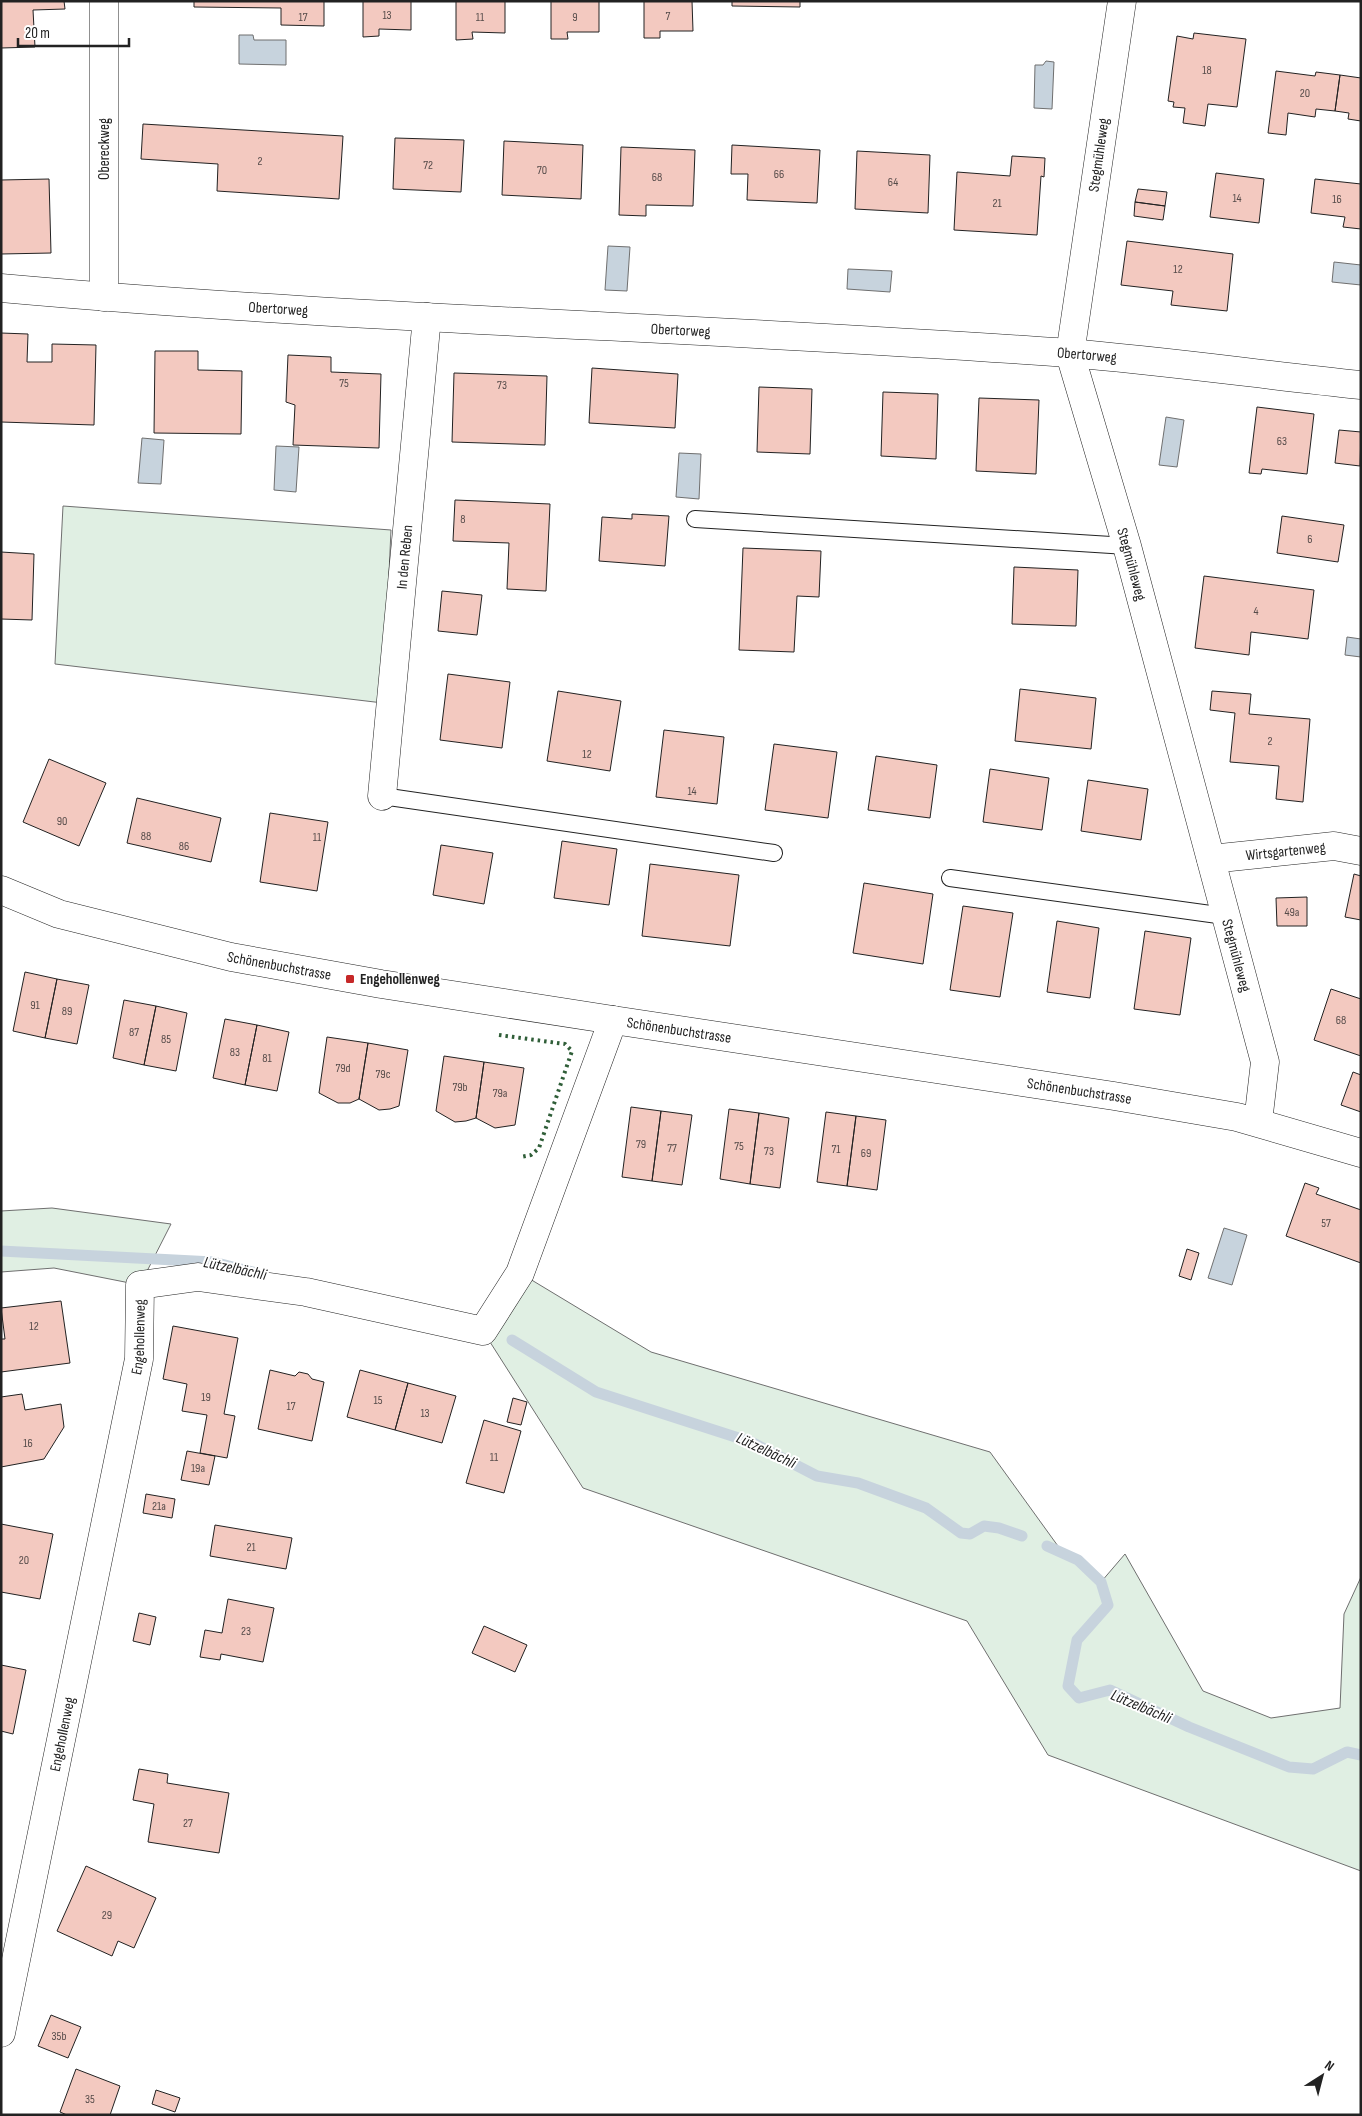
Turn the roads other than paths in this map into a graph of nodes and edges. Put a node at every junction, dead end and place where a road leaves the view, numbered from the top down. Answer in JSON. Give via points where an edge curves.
{"nodes":[{"id":1,"x":104,"y":1,"type":"edge"},
{"id":2,"x":1122,"y":1,"type":"edge"},
{"id":3,"x":1,"y":288,"type":"edge"},
{"id":4,"x":104,"y":297,"type":"junction"},
{"id":5,"x":427,"y":317,"type":"junction"},
{"id":6,"x":1070,"y":354,"type":"junction"},
{"id":7,"x":1361,"y":385,"type":"edge"},
{"id":8,"x":695,"y":519,"type":"dead end"},
{"id":9,"x":1127,"y":546,"type":"junction"},
{"id":10,"x":382,"y":796,"type":"joint"},
{"id":11,"x":1361,"y":851,"type":"edge"},
{"id":12,"x":774,"y":853,"type":"dead end"},
{"id":13,"x":1211,"y":859,"type":"junction"},
{"id":14,"x":950,"y":878,"type":"dead end"},
{"id":15,"x":1,"y":890,"type":"edge"},
{"id":16,"x":1225,"y":916,"type":"junction"},
{"id":17,"x":613,"y":1020,"type":"junction"},
{"id":18,"x":1258,"y":1122,"type":"junction"},
{"id":19,"x":1361,"y":1153,"type":"edge"},
{"id":20,"x":1,"y":2033,"type":"edge"}],
"edges":[{"from":1,"to":4,"type":"street","name":"Obereckweg"},
{"from":2,"to":6,"type":"street","name":"Stegmühleweg"},
{"from":3,"to":4,"type":"street","name":"Obertorweg"},
{"from":4,"to":5,"type":"street","name":"Obertorweg"},
{"from":5,"to":6,"type":"street","name":"Obertorweg"},
{"from":5,"to":10,"type":"street","name":"In den Reben"},
{"from":6,"to":7,"type":"street","name":"Obertorweg"},
{"from":6,"to":9,"type":"street","name":"Stegmühleweg"},
{"from":8,"to":9,"type":"lane"},
{"from":9,"to":13,"type":"street","name":"Stegmühleweg"},
{"from":10,"to":12,"type":"lane"},
{"from":11,"to":13,"type":"street","name":"Wirtsgartenweg","via":[[1334,846]]},
{"from":13,"to":16,"type":"street","name":"Stegmühleweg"},
{"from":14,"to":16,"type":"lane"},
{"from":15,"to":17,"type":"street","name":"Schönenbuchstrasse","via":[[58,914],[231,957]]},
{"from":16,"to":18,"type":"street","name":"Stegmühleweg","via":[[1265,1062]]},
{"from":17,"to":18,"type":"street","name":"Schönenbuchstrasse","via":[[1114,1096]]},
{"from":17,"to":20,"type":"street","name":"Engehollenweg","via":[[520,1273],[483,1331],[306,1292],[198,1277],[140,1285],[139,1359]]},
{"from":18,"to":19,"type":"street","name":"Schönenbuchstrasse"}]}
